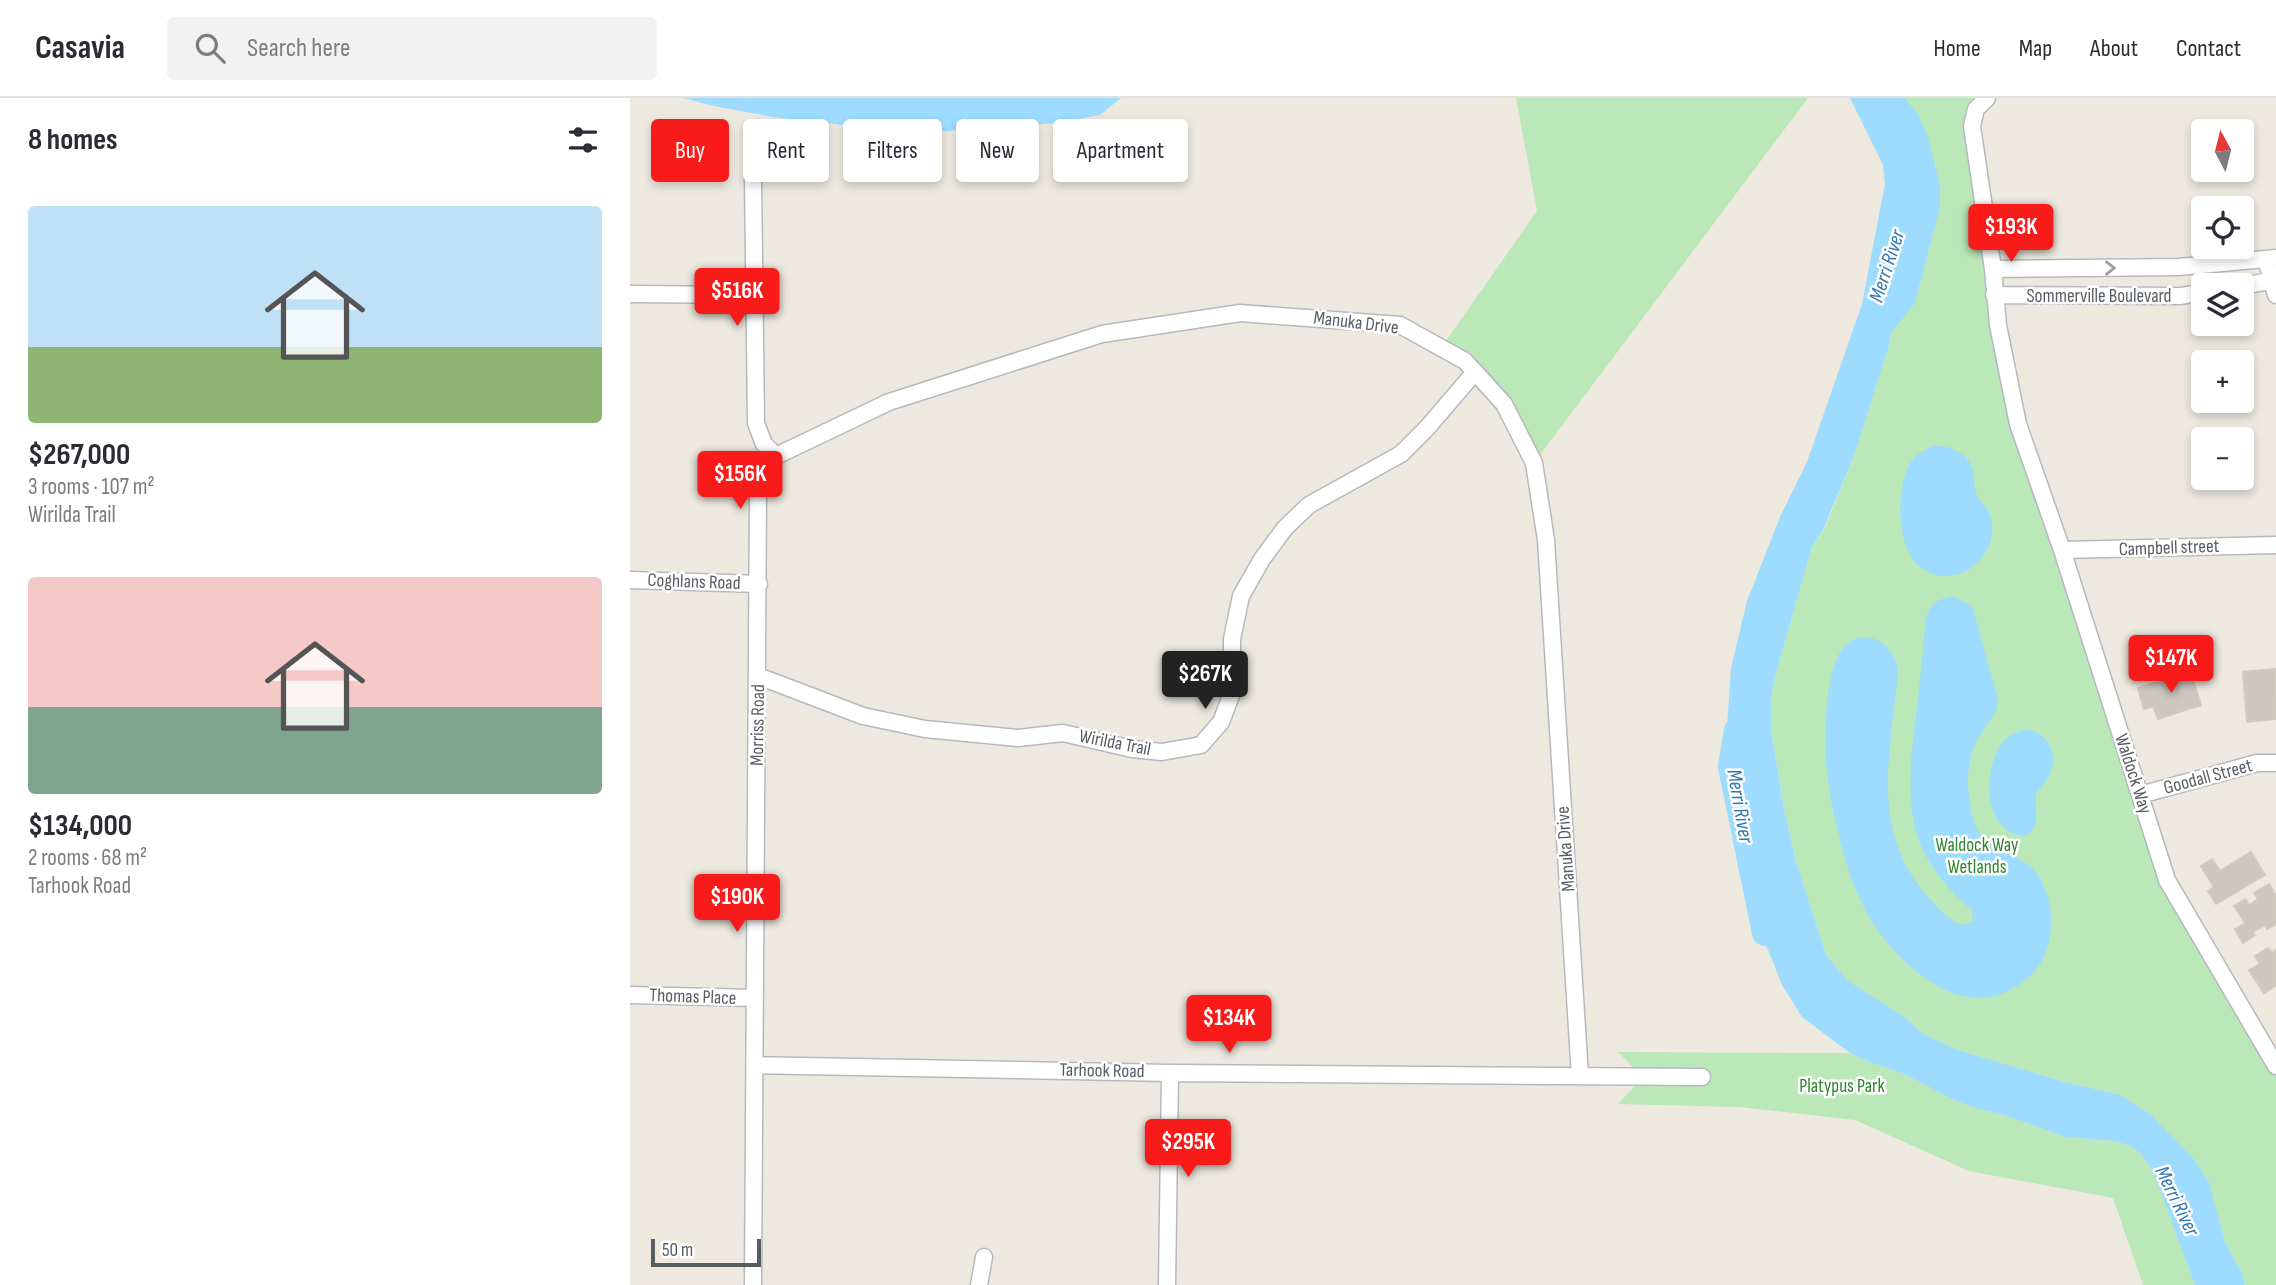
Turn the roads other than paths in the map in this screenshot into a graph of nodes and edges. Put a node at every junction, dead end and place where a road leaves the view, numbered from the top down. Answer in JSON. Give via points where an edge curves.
{"nodes":[{"id":1,"x":1977,"y":102,"type":"edge"},
{"id":2,"x":753,"y":182,"type":"edge"},
{"id":3,"x":2271,"y":259,"type":"edge"},
{"id":4,"x":1993,"y":269,"type":"junction"},
{"id":5,"x":2275,"y":285,"type":"edge"},
{"id":6,"x":2254,"y":286,"type":"edge"},
{"id":7,"x":630,"y":294,"type":"edge"},
{"id":8,"x":2191,"y":294,"type":"edge"},
{"id":9,"x":754,"y":295,"type":"junction"},
{"id":10,"x":1994,"y":295,"type":"junction"},
{"id":11,"x":1475,"y":372,"type":"junction"},
{"id":12,"x":776,"y":456,"type":"junction"},
{"id":13,"x":2276,"y":545,"type":"edge"},
{"id":14,"x":2062,"y":550,"type":"junction"},
{"id":15,"x":630,"y":580,"type":"edge"},
{"id":16,"x":759,"y":584,"type":"junction"},
{"id":17,"x":758,"y":676,"type":"junction"},
{"id":18,"x":2276,"y":763,"type":"edge"},
{"id":19,"x":2140,"y":795,"type":"junction"},
{"id":20,"x":630,"y":995,"type":"edge"},
{"id":21,"x":755,"y":998,"type":"junction"},
{"id":22,"x":755,"y":1065,"type":"junction"},
{"id":23,"x":2276,"y":1066,"type":"edge"},
{"id":24,"x":1170,"y":1073,"type":"junction"},
{"id":25,"x":1580,"y":1076,"type":"junction"},
{"id":26,"x":1702,"y":1077,"type":"dead end"},
{"id":27,"x":984,"y":1256,"type":"dead end"},
{"id":28,"x":752,"y":1285,"type":"edge"},
{"id":29,"x":979,"y":1285,"type":"edge"},
{"id":30,"x":1167,"y":1285,"type":"edge"}],
"edges":[{"from":1,"to":4,"type":"street","name":"Waldock Way","via":[[1972,126]]},
{"from":2,"to":9,"type":"street"},
{"from":4,"to":3,"type":"street","name":"Sommerville Boulevard","one_way":true,"via":[[2179,267]]},
{"from":3,"to":5,"type":"street"},
{"from":4,"to":10,"type":"street","name":"Waldock Way"},
{"from":5,"to":6,"type":"street"},
{"from":7,"to":9,"type":"street"},
{"from":8,"to":10,"type":"street","name":"Sommerville Boulevard"},
{"from":9,"to":12,"type":"street","via":[[756,423],[764,444]]},
{"from":10,"to":14,"type":"street","name":"Waldock Way","via":[[2018,424]]},
{"from":11,"to":12,"type":"street","name":"Manuka Drive","via":[[1465,361],[1400,325],[1240,313],[1102,334],[889,402]]},
{"from":11,"to":17,"type":"street","name":"Wirilda Trail","via":[[1401,454],[1309,505],[1262,559],[1241,596],[1232,639],[1232,693],[1221,722],[1201,745],[1162,752],[1063,733],[1018,738],[925,729],[863,716]]},
{"from":11,"to":25,"type":"street","name":"Manuka Drive","via":[[1504,404],[1534,463],[1546,540]]},
{"from":12,"to":16,"type":"street","name":"Morriss Road","via":[[764,469],[758,494]]},
{"from":13,"to":14,"type":"street","name":"Campbell street"},
{"from":14,"to":19,"type":"street","name":"Waldock Way"},
{"from":15,"to":16,"type":"street","name":"Coghlans Road"},
{"from":16,"to":17,"type":"street","name":"Morriss Road"},
{"from":17,"to":21,"type":"street","name":"Morriss Road"},
{"from":18,"to":19,"type":"street","name":"Goodall Street","via":[[2258,763]]},
{"from":19,"to":23,"type":"street","name":"Waldock Way","via":[[2167,880]]},
{"from":20,"to":21,"type":"street","name":"Thomas Place"},
{"from":21,"to":22,"type":"street","name":"Morriss Road"},
{"from":22,"to":24,"type":"street","name":"Tarhook Road"},
{"from":22,"to":28,"type":"street","name":"Morriss Road"},
{"from":24,"to":25,"type":"street","name":"Tarhook Road"},
{"from":24,"to":30,"type":"street"},
{"from":25,"to":26,"type":"street","name":"Tarhook Road"},
{"from":27,"to":29,"type":"street"}]}
